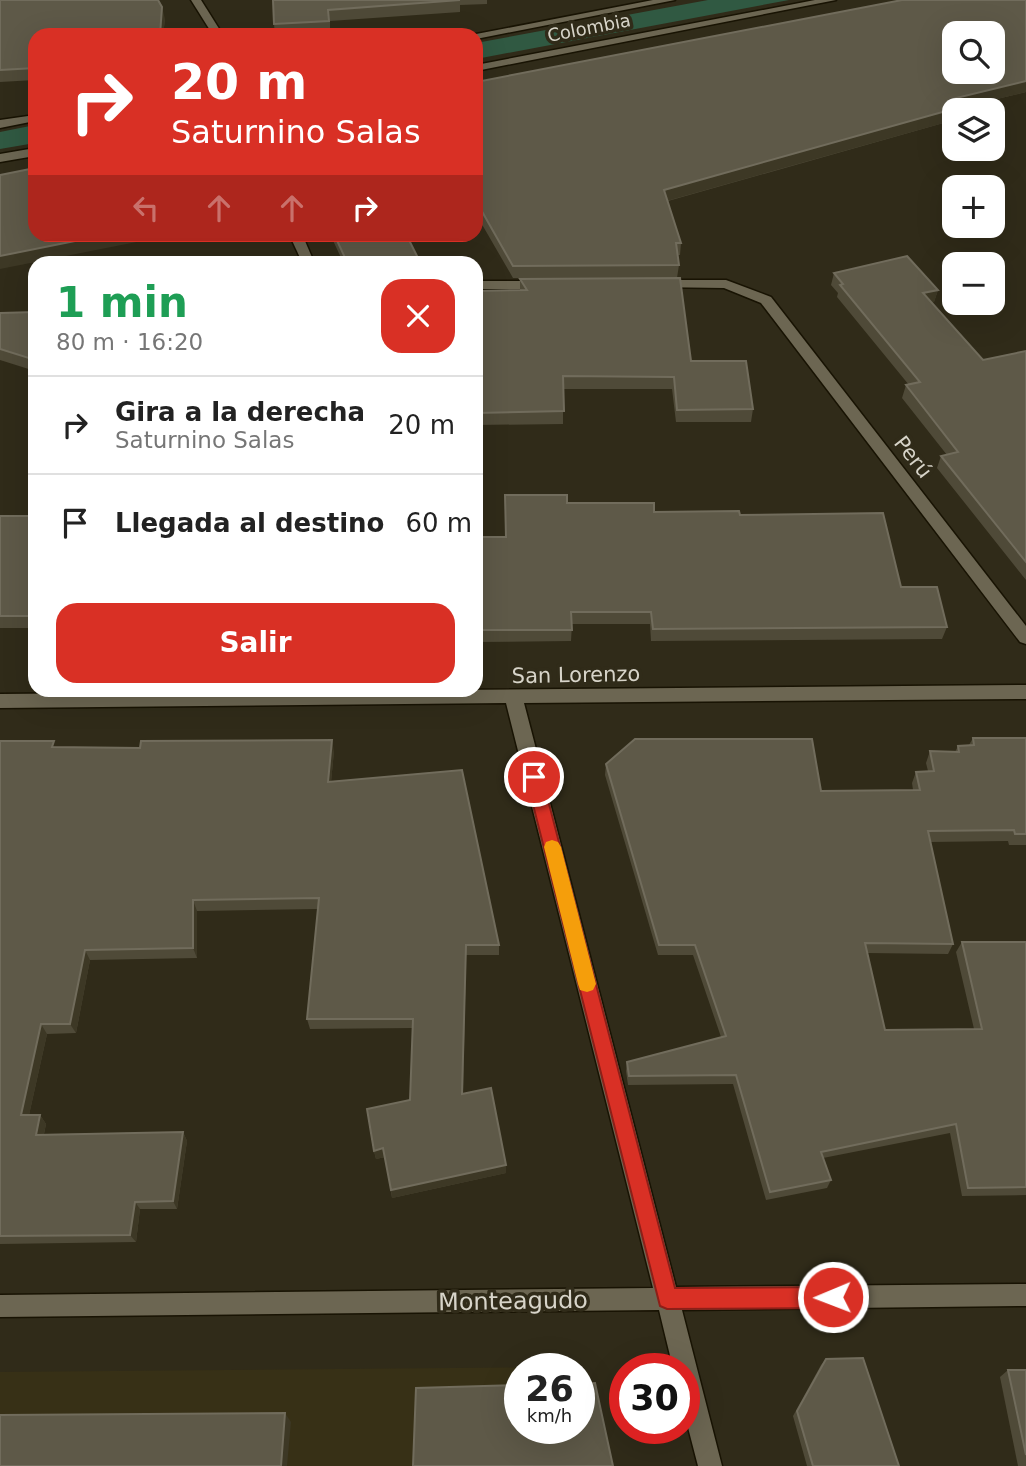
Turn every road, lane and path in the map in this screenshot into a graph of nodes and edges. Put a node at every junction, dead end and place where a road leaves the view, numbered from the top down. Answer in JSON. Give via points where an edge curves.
{"nodes":[{"id":1,"x":196,"y":0,"type":"edge"},
{"id":2,"x":670,"y":0,"type":"edge"},
{"id":3,"x":831,"y":0,"type":"edge"},
{"id":4,"x":214,"y":28,"type":"edge"},
{"id":5,"x":483,"y":35,"type":"edge"},
{"id":6,"x":483,"y":67,"type":"edge"},
{"id":7,"x":28,"y":119,"type":"edge"},
{"id":8,"x":0,"y":124,"type":"edge"},
{"id":9,"x":28,"y":153,"type":"edge"},
{"id":10,"x":0,"y":158,"type":"edge"},
{"id":11,"x":643,"y":284,"type":"edge"},
{"id":12,"x":483,"y":285,"type":"edge"},
{"id":13,"x":559,"y":285,"type":"edge"},
{"id":14,"x":1026,"y":638,"type":"edge"},
{"id":15,"x":1026,"y":692,"type":"edge"},
{"id":16,"x":514,"y":698,"type":"junction"},
{"id":17,"x":0,"y":701,"type":"edge"},
{"id":18,"x":1026,"y":1295,"type":"edge"},
{"id":19,"x":667,"y":1299,"type":"junction"},
{"id":20,"x":0,"y":1306,"type":"edge"},
{"id":21,"x":710,"y":1466,"type":"edge"}],
"edges":[{"from":1,"to":4,"type":"street"},
{"from":2,"to":5,"type":"street","name":"Colombia"},
{"from":3,"to":6,"type":"street","name":"Colombia"},
{"from":7,"to":8,"type":"street"},
{"from":9,"to":10,"type":"street"},
{"from":11,"to":14,"type":"street","name":"Perú","via":[[726,284],[766,300]]},
{"from":12,"to":13,"type":"street"},
{"from":15,"to":16,"type":"street","name":"San Lorenzo"},
{"from":16,"to":17,"type":"street","name":"San Lorenzo"},
{"from":16,"to":19,"type":"street"},
{"from":18,"to":19,"type":"street","name":"Monteagudo"},
{"from":19,"to":20,"type":"street","name":"Monteagudo"},
{"from":19,"to":21,"type":"street"}]}
